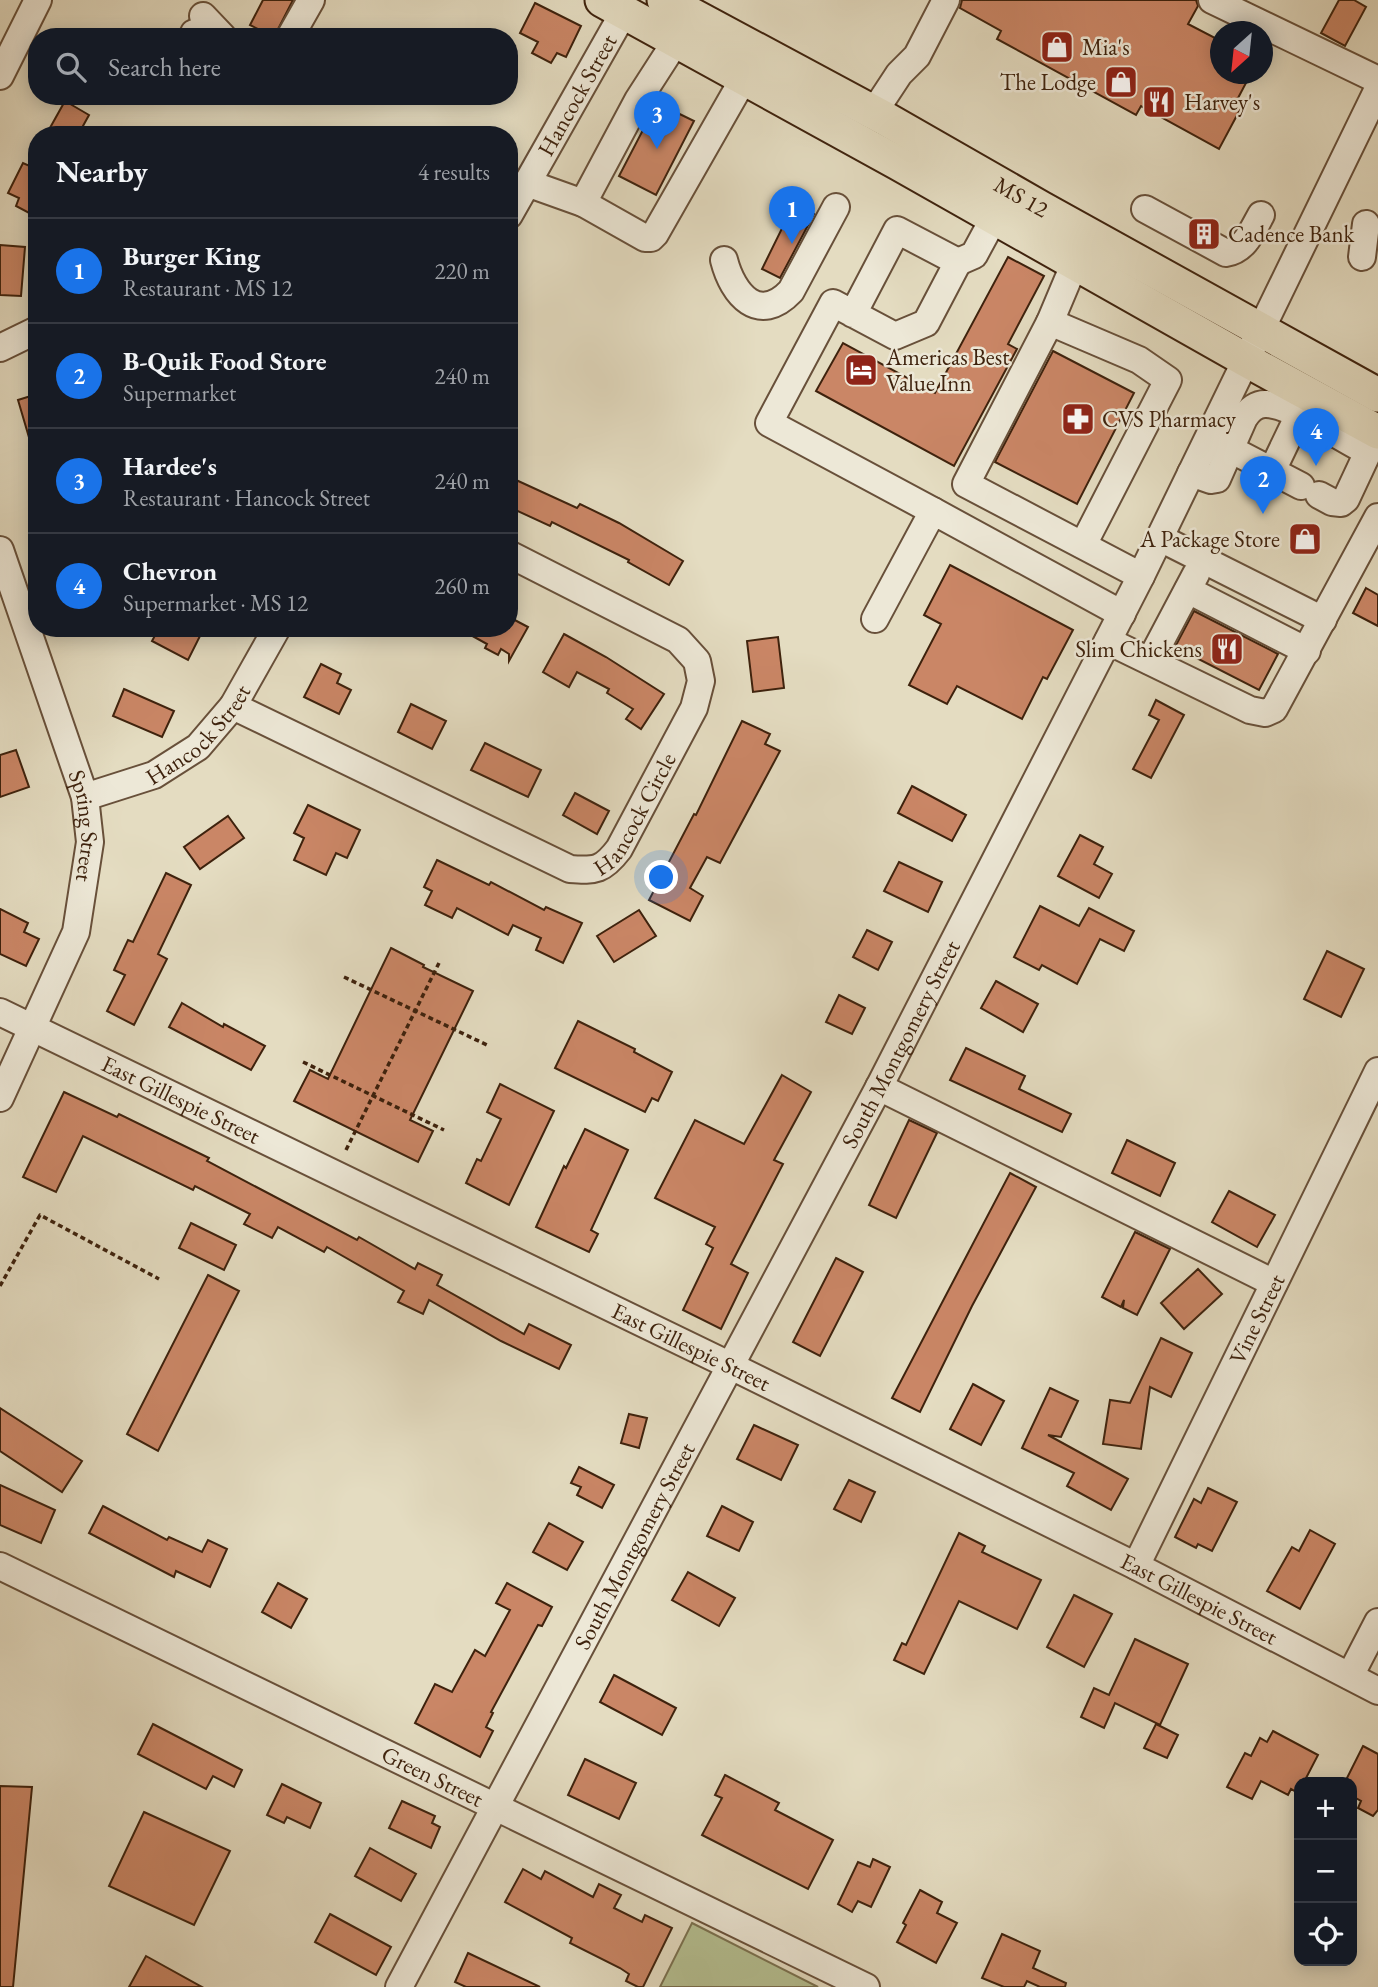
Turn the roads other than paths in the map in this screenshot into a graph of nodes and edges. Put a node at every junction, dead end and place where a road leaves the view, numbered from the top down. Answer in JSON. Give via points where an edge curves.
{"nodes":[{"id":1,"x":38,"y":0,"type":"edge"},
{"id":2,"x":310,"y":0,"type":"edge"},
{"id":3,"x":664,"y":0,"type":"edge"},
{"id":4,"x":946,"y":0,"type":"edge"},
{"id":5,"x":1212,"y":0,"type":"edge"},
{"id":6,"x":613,"y":6,"type":"edge"},
{"id":7,"x":295,"y":28,"type":"edge"},
{"id":8,"x":698,"y":31,"type":"junction"},
{"id":9,"x":0,"y":76,"type":"edge"},
{"id":10,"x":744,"y":78,"type":"junction"},
{"id":11,"x":1378,"y":80,"type":"edge"},
{"id":12,"x":1378,"y":89,"type":"edge"},
{"id":13,"x":879,"y":115,"type":"junction"},
{"id":14,"x":813,"y":117,"type":"junction"},
{"id":15,"x":527,"y":183,"type":"junction"},
{"id":16,"x":518,"y":199,"type":"edge"},
{"id":17,"x":583,"y":203,"type":"junction"},
{"id":18,"x":836,"y":207,"type":"dead end"},
{"id":19,"x":1145,"y":209,"type":"dead end"},
{"id":20,"x":1261,"y":215,"type":"dead end"},
{"id":21,"x":995,"y":218,"type":"junction"},
{"id":22,"x":1366,"y":224,"type":"dead end"},
{"id":23,"x":1362,"y":257,"type":"dead end"},
{"id":24,"x":724,"y":260,"type":"dead end"},
{"id":25,"x":958,"y":262,"type":"junction"},
{"id":26,"x":1074,"y":265,"type":"junction"},
{"id":27,"x":853,"y":314,"type":"junction"},
{"id":28,"x":1051,"y":322,"type":"junction"},
{"id":29,"x":1261,"y":330,"type":"junction"},
{"id":30,"x":28,"y":334,"type":"edge"},
{"id":31,"x":0,"y":348,"type":"edge"},
{"id":32,"x":1246,"y":360,"type":"junction"},
{"id":33,"x":1378,"y":395,"type":"edge"},
{"id":34,"x":1304,"y":405,"type":"junction"},
{"id":35,"x":1227,"y":436,"type":"junction"},
{"id":36,"x":1375,"y":439,"type":"edge"},
{"id":37,"x":1272,"y":471,"type":"junction"},
{"id":38,"x":933,"y":510,"type":"junction"},
{"id":39,"x":1378,"y":517,"type":"edge"},
{"id":40,"x":1160,"y":538,"type":"junction"},
{"id":41,"x":1083,"y":545,"type":"junction"},
{"id":42,"x":0,"y":550,"type":"edge"},
{"id":43,"x":518,"y":559,"type":"edge"},
{"id":44,"x":1203,"y":560,"type":"junction"},
{"id":45,"x":1141,"y":576,"type":"junction"},
{"id":46,"x":1188,"y":590,"type":"junction"},
{"id":47,"x":1122,"y":614,"type":"junction"},
{"id":48,"x":875,"y":619,"type":"dead end"},
{"id":49,"x":1322,"y":620,"type":"junction"},
{"id":50,"x":28,"y":631,"type":"edge"},
{"id":51,"x":30,"y":637,"type":"edge"},
{"id":52,"x":272,"y":637,"type":"edge"},
{"id":53,"x":1108,"y":641,"type":"junction"},
{"id":54,"x":1307,"y":651,"type":"junction"},
{"id":55,"x":1150,"y":662,"type":"junction"},
{"id":56,"x":233,"y":706,"type":"junction"},
{"id":57,"x":85,"y":797,"type":"junction"},
{"id":58,"x":0,"y":1012,"type":"edge"},
{"id":59,"x":32,"y":1028,"type":"junction"},
{"id":60,"x":1378,"y":1071,"type":"edge"},
{"id":61,"x":879,"y":1087,"type":"junction"},
{"id":62,"x":0,"y":1098,"type":"edge"},
{"id":63,"x":1274,"y":1283,"type":"junction"},
{"id":64,"x":729,"y":1365,"type":"junction"},
{"id":65,"x":0,"y":1566,"type":"edge"},
{"id":66,"x":1136,"y":1566,"type":"junction"},
{"id":67,"x":1378,"y":1622,"type":"edge"},
{"id":68,"x":1350,"y":1676,"type":"junction"},
{"id":69,"x":1378,"y":1691,"type":"edge"},
{"id":70,"x":496,"y":1808,"type":"junction"},
{"id":71,"x":399,"y":1987,"type":"edge"},
{"id":72,"x":866,"y":1987,"type":"edge"}],
"edges":[{"from":1,"to":9,"type":"street"},
{"from":2,"to":7,"type":"street"},
{"from":3,"to":8,"type":"main road","name":"MS 12"},
{"from":4,"to":13,"type":"street","via":[[917,56],[892,83]]},
{"from":5,"to":11,"type":"street"},
{"from":6,"to":8,"type":"main road","number":"MS 12"},
{"from":6,"to":15,"type":"street","name":"Hancock Street"},
{"from":8,"to":10,"type":"main road","number":"MS 12"},
{"from":8,"to":13,"type":"main road","name":"MS 12","number":"MS 12"},
{"from":8,"to":17,"type":"street","via":[[638,100]]},
{"from":10,"to":14,"type":"main road","number":"MS 12"},
{"from":10,"to":17,"type":"street","via":[[651,238]]},
{"from":12,"to":29,"type":"street","name":"South Montgomery Street"},
{"from":13,"to":14,"type":"main road","via":[[879,126],[872,129],[854,119]]},
{"from":13,"to":29,"type":"main road","name":"MS 12","number":"MS 12"},
{"from":14,"to":21,"type":"main road","number":"MS 12"},
{"from":15,"to":16,"type":"street","name":"Hancock Street"},
{"from":15,"to":17,"type":"street"},
{"from":18,"to":24,"type":"street","via":[[791,291],[773,306],[746,300],[728,276]]},
{"from":19,"to":20,"type":"street","via":[[1226,253],[1244,244]]},
{"from":21,"to":25,"type":"street","via":[[974,255]]},
{"from":21,"to":26,"type":"main road","number":"MS 12"},
{"from":22,"to":23,"type":"street"},
{"from":25,"to":27,"type":"street","via":[[926,323],[895,336]]},
{"from":25,"to":27,"type":"street","via":[[897,230]]},
{"from":26,"to":28,"type":"street"},
{"from":26,"to":32,"type":"main road","number":"MS 12"},
{"from":27,"to":38,"type":"street","via":[[833,303],[769,423]]},
{"from":28,"to":41,"type":"street","via":[[966,484]]},
{"from":28,"to":41,"type":"street","via":[[1139,360],[1168,380]]},
{"from":29,"to":32,"type":"street","name":"South Montgomery Street"},
{"from":29,"to":33,"type":"main road","name":"MS 12","number":"MS 12"},
{"from":30,"to":31,"type":"street"},
{"from":32,"to":34,"type":"main road","number":"MS 12"},
{"from":32,"to":35,"type":"street","name":"South Montgomery Street"},
{"from":34,"to":35,"type":"street","via":[[1264,403],[1250,409]]},
{"from":34,"to":36,"type":"main road","number":"MS 12"},
{"from":34,"to":37,"type":"street"},
{"from":35,"to":37,"type":"street"},
{"from":35,"to":40,"type":"street","name":"South Montgomery Street","via":[[1191,473]]},
{"from":36,"to":37,"type":"street","via":[[1341,503]]},
{"from":38,"to":47,"type":"street"},
{"from":38,"to":48,"type":"street"},
{"from":39,"to":49,"type":"street"},
{"from":40,"to":44,"type":"street"},
{"from":40,"to":45,"type":"street","name":"South Montgomery Street"},
{"from":41,"to":45,"type":"street"},
{"from":42,"to":50,"type":"street","name":"Spring Street"},
{"from":43,"to":56,"type":"street","name":"Hancock Circle","via":[[678,640],[697,661],[701,681],[694,708],[607,864],[592,870],[570,869]]},
{"from":44,"to":46,"type":"street"},
{"from":44,"to":49,"type":"street"},
{"from":45,"to":47,"type":"street","name":"South Montgomery Street"},
{"from":46,"to":54,"type":"street"},
{"from":46,"to":55,"type":"street"},
{"from":47,"to":53,"type":"street","name":"South Montgomery Street"},
{"from":49,"to":54,"type":"street"},
{"from":51,"to":57,"type":"street","name":"Spring Street"},
{"from":52,"to":56,"type":"street","name":"Hancock Street"},
{"from":53,"to":55,"type":"street"},
{"from":53,"to":61,"type":"street","name":"South Montgomery Street"},
{"from":54,"to":55,"type":"street","via":[[1274,709],[1265,713]]},
{"from":56,"to":57,"type":"street","name":"Hancock Street","via":[[198,747],[153,775]]},
{"from":57,"to":59,"type":"street","name":"Spring Street","via":[[90,842],[76,932]]},
{"from":58,"to":59,"type":"street","name":"East Gillespie Street"},
{"from":59,"to":62,"type":"street","name":"Spring Street"},
{"from":59,"to":64,"type":"street","name":"East Gillespie Street"},
{"from":60,"to":63,"type":"street","name":"Vine Street"},
{"from":61,"to":63,"type":"street"},
{"from":61,"to":64,"type":"street","name":"South Montgomery Street"},
{"from":63,"to":66,"type":"street","name":"Vine Street"},
{"from":64,"to":66,"type":"street","name":"East Gillespie Street"},
{"from":64,"to":70,"type":"street","name":"South Montgomery Street"},
{"from":65,"to":70,"type":"street","name":"Green Street"},
{"from":66,"to":68,"type":"street","name":"East Gillespie Street"},
{"from":67,"to":68,"type":"street"},
{"from":68,"to":69,"type":"street","name":"East Gillespie Street"},
{"from":70,"to":71,"type":"street","name":"South Montgomery Street"},
{"from":70,"to":72,"type":"street","name":"Green Street"}]}
